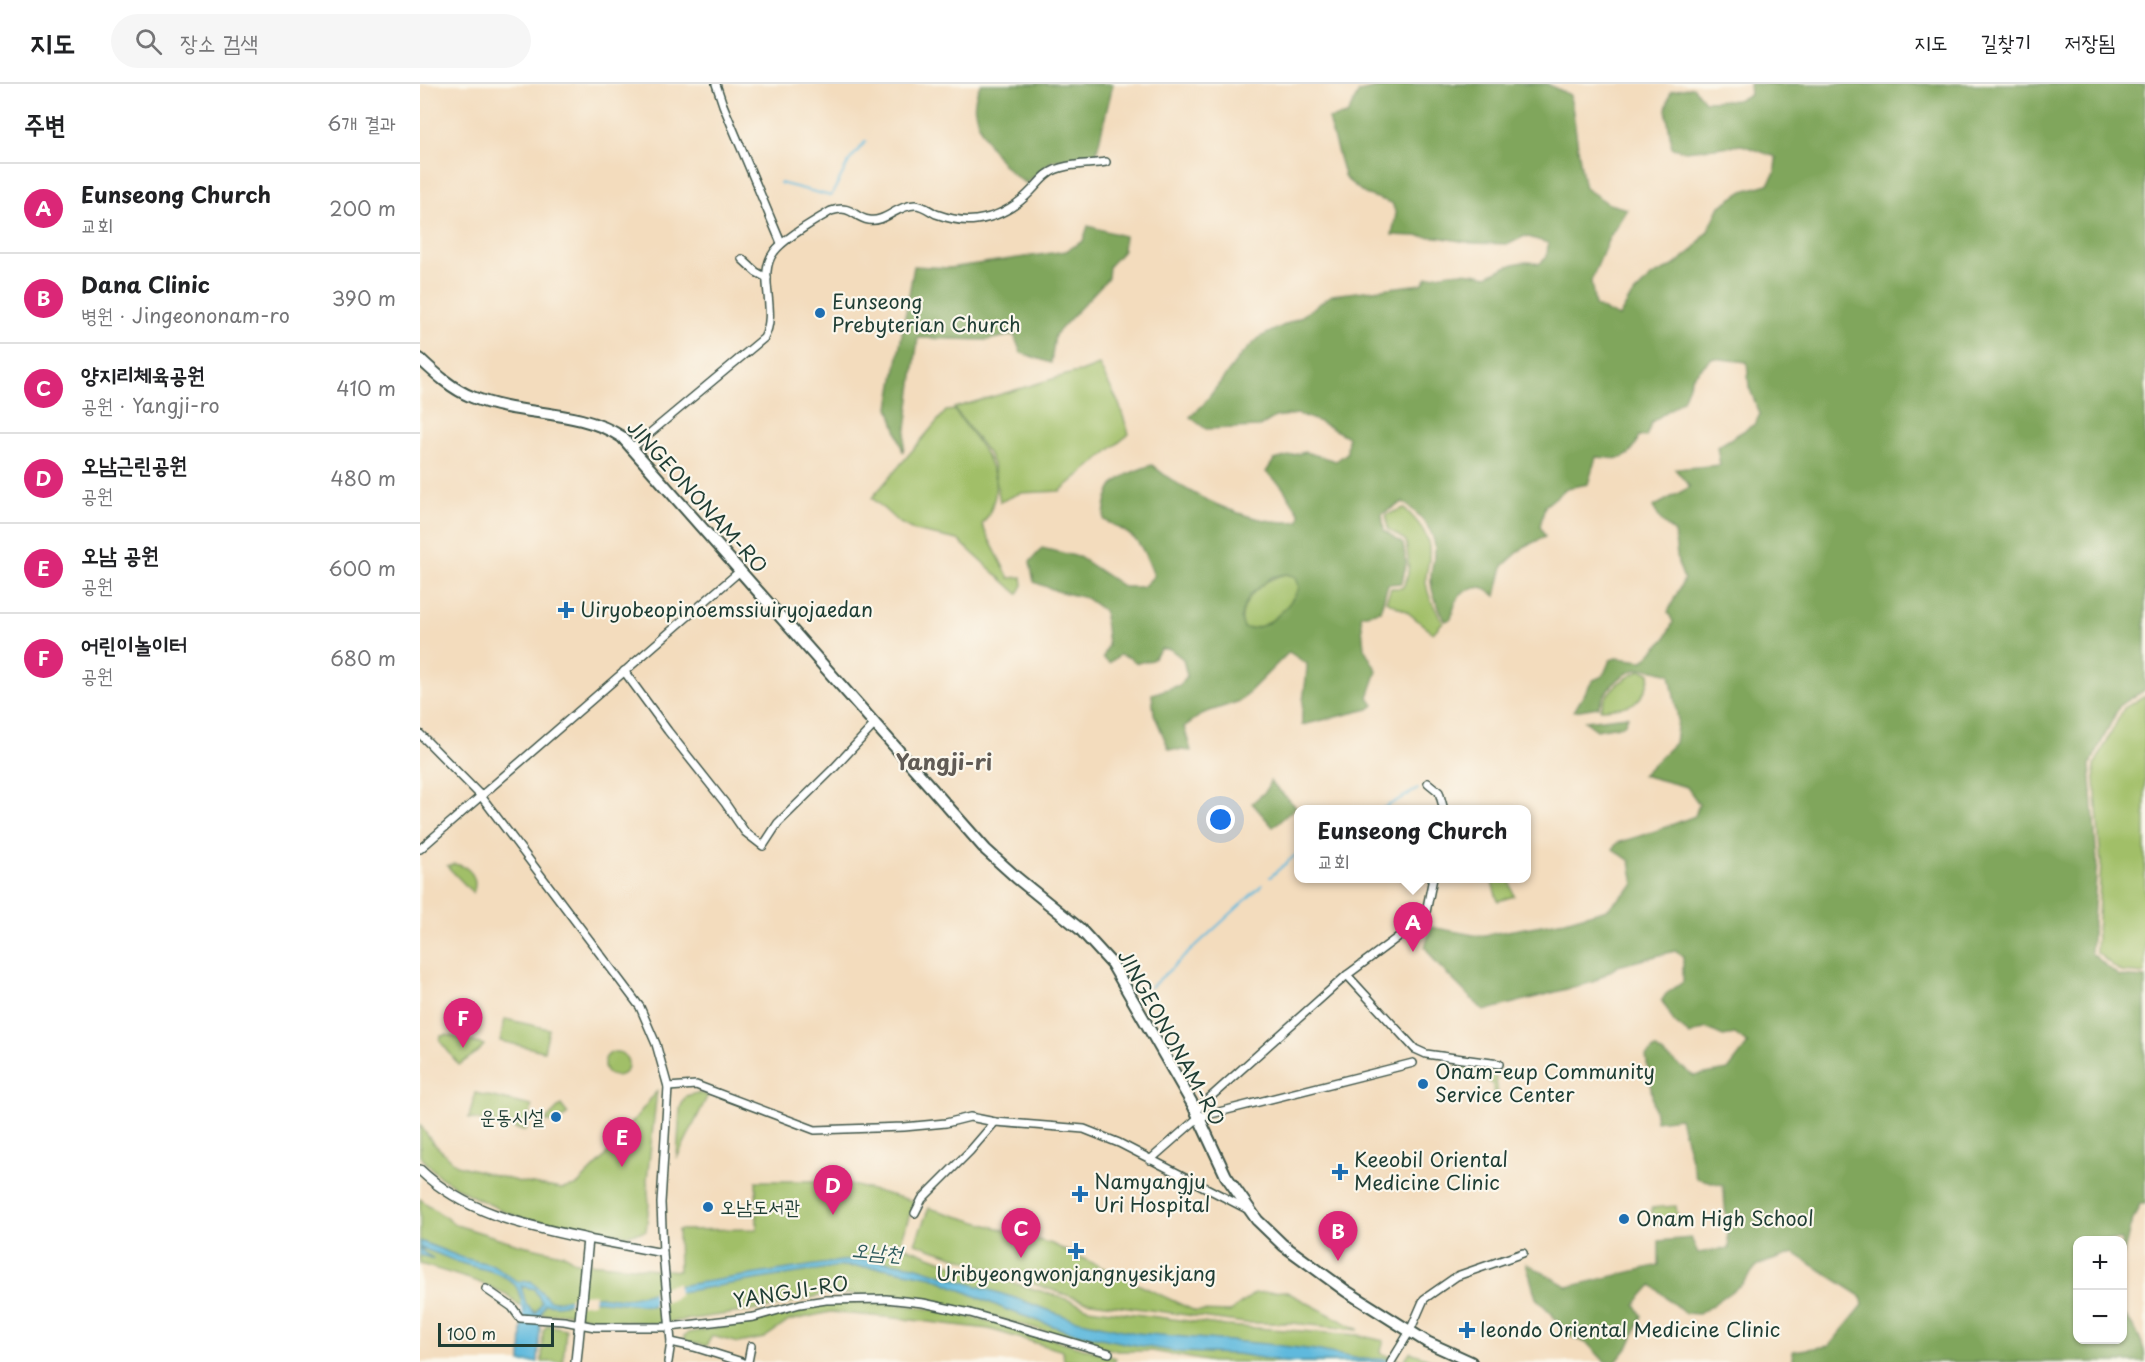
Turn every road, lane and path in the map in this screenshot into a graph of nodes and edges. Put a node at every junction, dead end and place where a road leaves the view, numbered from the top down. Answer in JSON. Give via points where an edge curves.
{"nodes":[{"id":1,"x":716,"y":84,"type":"edge"},
{"id":2,"x":1106,"y":162,"type":"dead end"},
{"id":3,"x":781,"y":243,"type":"junction"},
{"id":4,"x":742,"y":259,"type":"dead end"},
{"id":5,"x":767,"y":278,"type":"junction"},
{"id":6,"x":420,"y":360,"type":"edge"},
{"id":7,"x":632,"y":448,"type":"junction"},
{"id":8,"x":740,"y":571,"type":"junction"},
{"id":9,"x":624,"y":671,"type":"junction"},
{"id":10,"x":875,"y":724,"type":"junction"},
{"id":11,"x":420,"y":734,"type":"edge"},
{"id":12,"x":1428,"y":783,"type":"dead end"},
{"id":13,"x":481,"y":796,"type":"junction"},
{"id":14,"x":1443,"y":805,"type":"edge"},
{"id":15,"x":420,"y":849,"type":"edge"},
{"id":16,"x":1432,"y":883,"type":"edge"},
{"id":17,"x":1347,"y":975,"type":"junction"},
{"id":18,"x":1413,"y":1063,"type":"dead end"},
{"id":19,"x":1499,"y":1064,"type":"dead end"},
{"id":20,"x":668,"y":1087,"type":"junction"},
{"id":21,"x":1197,"y":1114,"type":"junction"},
{"id":22,"x":995,"y":1122,"type":"junction"},
{"id":23,"x":1150,"y":1160,"type":"junction"},
{"id":24,"x":420,"y":1170,"type":"edge"},
{"id":25,"x":1249,"y":1210,"type":"junction"},
{"id":26,"x":915,"y":1213,"type":"dead end"},
{"id":27,"x":588,"y":1239,"type":"junction"},
{"id":28,"x":663,"y":1253,"type":"junction"},
{"id":29,"x":1523,"y":1253,"type":"dead end"},
{"id":30,"x":486,"y":1289,"type":"dead end"},
{"id":31,"x":579,"y":1325,"type":"junction"},
{"id":32,"x":670,"y":1327,"type":"junction"},
{"id":33,"x":1410,"y":1331,"type":"junction"},
{"id":34,"x":671,"y":1342,"type":"junction"},
{"id":35,"x":751,"y":1346,"type":"dead end"},
{"id":36,"x":1109,"y":1353,"type":"dead end"},
{"id":37,"x":576,"y":1362,"type":"edge"},
{"id":38,"x":668,"y":1362,"type":"edge"},
{"id":39,"x":742,"y":1362,"type":"edge"},
{"id":40,"x":748,"y":1362,"type":"edge"},
{"id":41,"x":1390,"y":1362,"type":"edge"},
{"id":42,"x":1471,"y":1362,"type":"edge"}],
"edges":[{"from":1,"to":3,"type":"street"},
{"from":2,"to":3,"type":"street","via":[[1059,168],[1022,201],[992,217],[956,221],[918,205],[901,207],[872,221],[839,209]]},
{"from":3,"to":5,"type":"street","via":[[770,257]]},
{"from":4,"to":5,"type":"street"},
{"from":5,"to":7,"type":"street","via":[[770,328],[764,338]]},
{"from":6,"to":7,"type":"main road","name":"JINGEONONAM-RO","via":[[470,396],[510,408],[600,424]]},
{"from":7,"to":8,"type":"main road","name":"JINGEONONAM-RO"},
{"from":8,"to":9,"type":"street"},
{"from":8,"to":10,"type":"main road","name":"JINGEONONAM-RO"},
{"from":9,"to":10,"type":"street","via":[[745,832],[763,846],[777,823]]},
{"from":9,"to":13,"type":"street"},
{"from":10,"to":21,"type":"main road","name":"JINGEONONAM-RO","via":[[986,850],[1094,942],[1126,986]]},
{"from":11,"to":13,"type":"street"},
{"from":12,"to":14,"type":"street","via":[[1439,792]]},
{"from":13,"to":15,"type":"street"},
{"from":13,"to":20,"type":"street","via":[[640,1007]]},
{"from":16,"to":17,"type":"street","via":[[1425,917]]},
{"from":17,"to":19,"type":"street","via":[[1415,1049]]},
{"from":17,"to":21,"type":"street"},
{"from":18,"to":21,"type":"street"},
{"from":20,"to":22,"type":"street","via":[[696,1085],[815,1130],[904,1127],[970,1117]]},
{"from":20,"to":28,"type":"street","via":[[661,1203]]},
{"from":21,"to":23,"type":"street"},
{"from":21,"to":25,"type":"main road","name":"JINGEONONAM-RO","via":[[1226,1176]]},
{"from":22,"to":23,"type":"street","via":[[1084,1129]]},
{"from":22,"to":26,"type":"street","via":[[922,1199]]},
{"from":23,"to":25,"type":"street"},
{"from":24,"to":27,"type":"street","via":[[443,1189],[492,1215]]},
{"from":25,"to":33,"type":"main road","name":"JINGEONONAM-RO","via":[[1317,1272]]},
{"from":27,"to":28,"type":"street"},
{"from":27,"to":31,"type":"street"},
{"from":28,"to":32,"type":"street"},
{"from":29,"to":33,"type":"street","via":[[1457,1276],[1425,1299]]},
{"from":30,"to":31,"type":"street","name":"YANGJI-RO","via":[[512,1307],[520,1318]]},
{"from":31,"to":32,"type":"street","name":"YANGJI-RO"},
{"from":31,"to":37,"type":"street"},
{"from":32,"to":34,"type":"street"},
{"from":32,"to":36,"type":"street","name":"YANGJI-RO","via":[[754,1317],[826,1300],[886,1299],[970,1313]]},
{"from":33,"to":41,"type":"street"},
{"from":33,"to":42,"type":"main road","name":"JINGEONONAM-RO"},
{"from":34,"to":38,"type":"street"},
{"from":34,"to":39,"type":"street"},
{"from":35,"to":40,"type":"street"}]}
